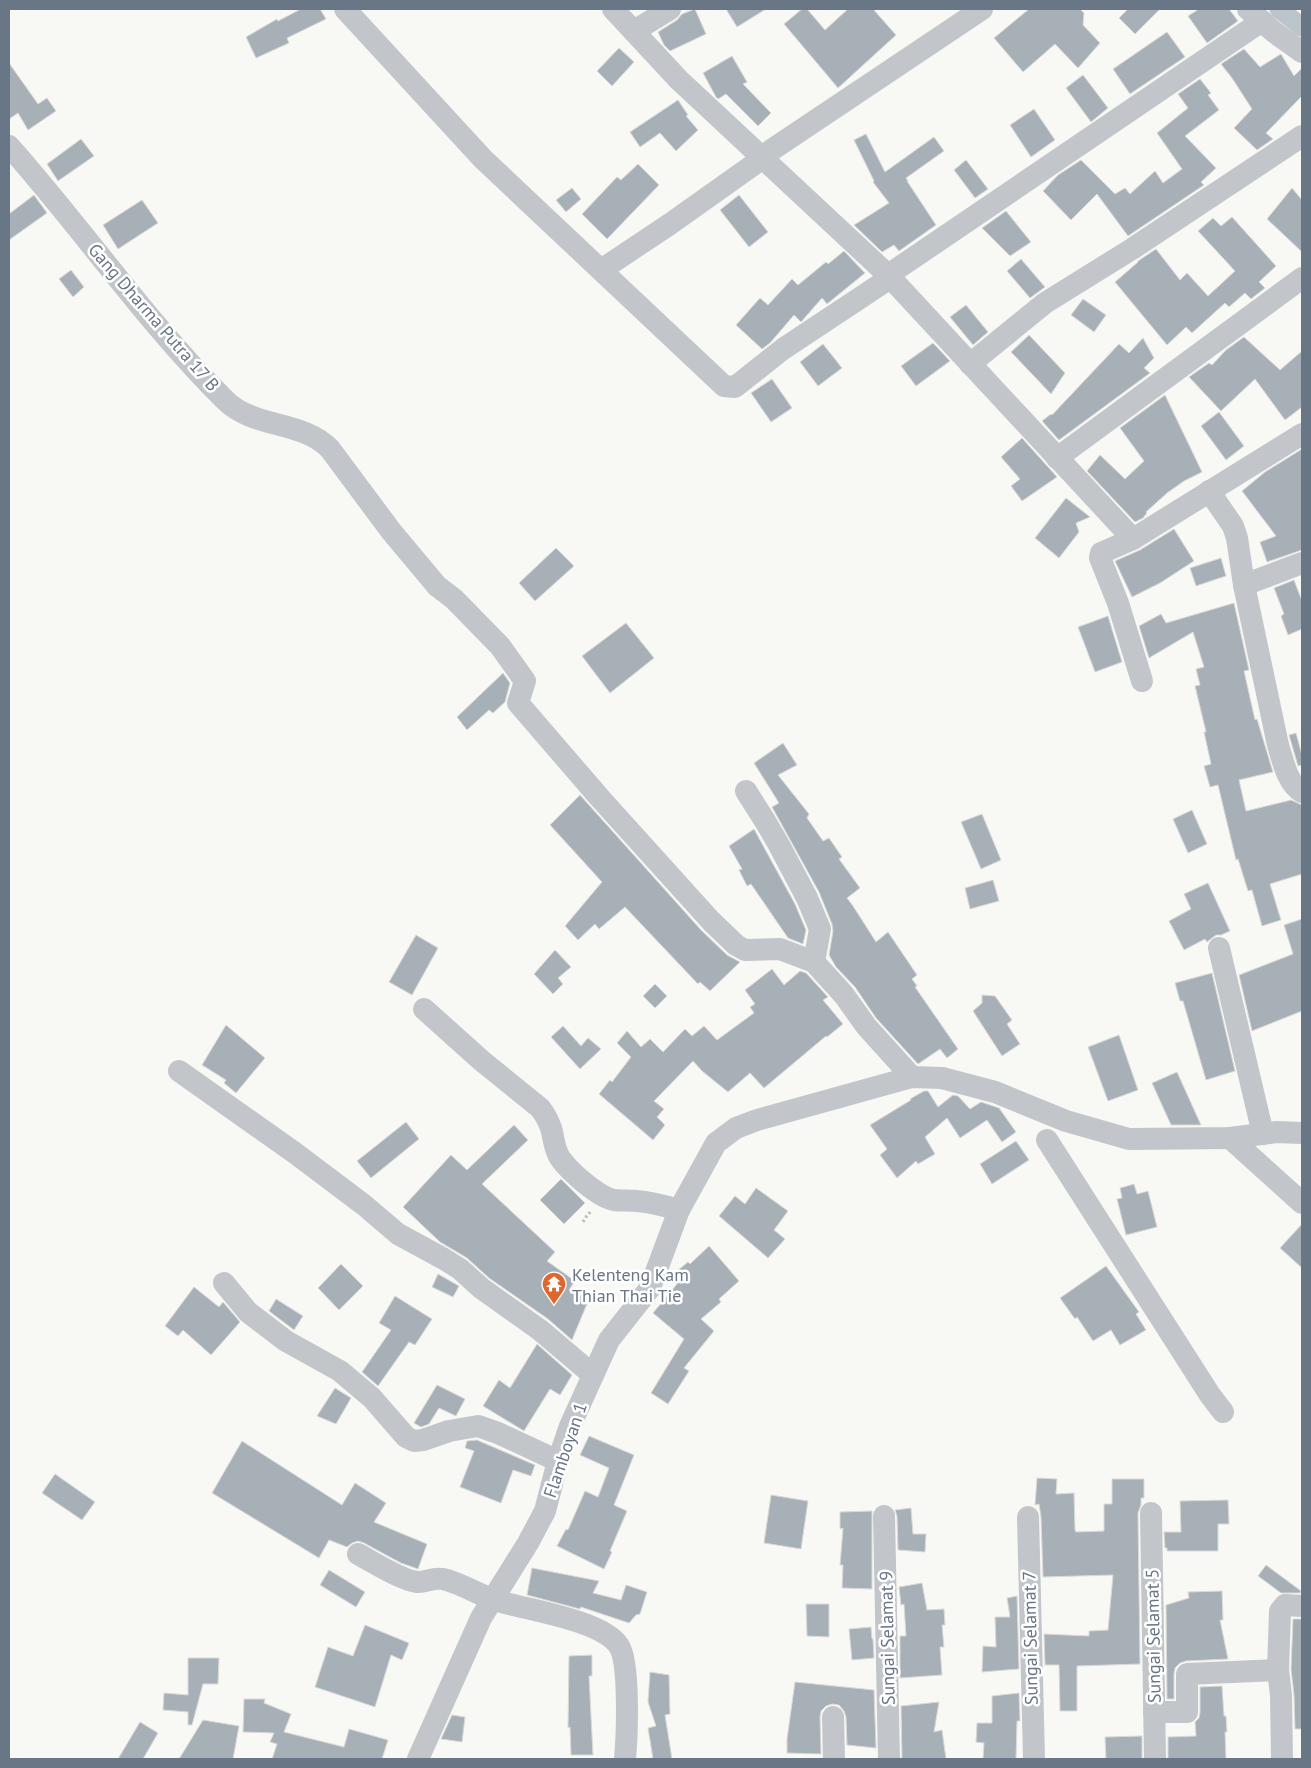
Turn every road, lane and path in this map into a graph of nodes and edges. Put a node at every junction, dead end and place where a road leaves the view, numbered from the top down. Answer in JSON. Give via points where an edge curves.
{"nodes":[{"id":1,"x":345,"y":9,"type":"edge"},
{"id":2,"x":613,"y":9,"type":"edge"},
{"id":3,"x":670,"y":9,"type":"edge"},
{"id":4,"x":982,"y":9,"type":"edge"},
{"id":5,"x":1255,"y":15,"type":"edge"},
{"id":6,"x":634,"y":31,"type":"junction"},
{"id":7,"x":1302,"y":52,"type":"edge"},
{"id":8,"x":1302,"y":136,"type":"edge"},
{"id":9,"x":9,"y":146,"type":"edge"},
{"id":10,"x":763,"y":158,"type":"junction"},
{"id":11,"x":602,"y":270,"type":"junction"},
{"id":12,"x":889,"y":277,"type":"junction"},
{"id":13,"x":1302,"y":278,"type":"edge"},
{"id":14,"x":970,"y":364,"type":"junction"},
{"id":15,"x":1302,"y":434,"type":"edge"},
{"id":16,"x":1057,"y":458,"type":"junction"},
{"id":17,"x":1209,"y":491,"type":"junction"},
{"id":18,"x":1133,"y":539,"type":"junction"},
{"id":19,"x":1301,"y":567,"type":"edge"},
{"id":20,"x":1244,"y":585,"type":"junction"},
{"id":21,"x":1142,"y":681,"type":"dead end"},
{"id":22,"x":746,"y":791,"type":"dead end"},
{"id":23,"x":1302,"y":792,"type":"edge"},
{"id":24,"x":1219,"y":948,"type":"dead end"},
{"id":25,"x":814,"y":962,"type":"junction"},
{"id":26,"x":424,"y":1009,"type":"dead end"},
{"id":27,"x":179,"y":1071,"type":"dead end"},
{"id":28,"x":912,"y":1077,"type":"junction"},
{"id":29,"x":1066,"y":1121,"type":"junction"},
{"id":30,"x":1302,"y":1133,"type":"edge"},
{"id":31,"x":1264,"y":1134,"type":"junction"},
{"id":32,"x":1230,"y":1138,"type":"junction"},
{"id":33,"x":1302,"y":1203,"type":"edge"},
{"id":34,"x":679,"y":1210,"type":"junction"},
{"id":35,"x":224,"y":1283,"type":"dead end"},
{"id":36,"x":592,"y":1375,"type":"junction"},
{"id":37,"x":1223,"y":1412,"type":"dead end"},
{"id":38,"x":558,"y":1461,"type":"junction"},
{"id":39,"x":1152,"y":1513,"type":"dead end"},
{"id":40,"x":884,"y":1516,"type":"dead end"},
{"id":41,"x":1028,"y":1517,"type":"dead end"},
{"id":42,"x":358,"y":1554,"type":"dead end"},
{"id":43,"x":493,"y":1599,"type":"junction"},
{"id":44,"x":1302,"y":1606,"type":"edge"},
{"id":45,"x":1278,"y":1670,"type":"junction"},
{"id":46,"x":1154,"y":1712,"type":"junction"},
{"id":47,"x":833,"y":1717,"type":"dead end"},
{"id":48,"x":418,"y":1759,"type":"edge"},
{"id":49,"x":625,"y":1759,"type":"edge"},
{"id":50,"x":834,"y":1759,"type":"edge"},
{"id":51,"x":890,"y":1759,"type":"edge"},
{"id":52,"x":1034,"y":1759,"type":"edge"},
{"id":53,"x":1155,"y":1759,"type":"edge"},
{"id":54,"x":1282,"y":1759,"type":"edge"}],
"edges":[{"from":1,"to":11,"type":"street","via":[[483,159]]},
{"from":2,"to":6,"type":"street"},
{"from":3,"to":6,"type":"street"},
{"from":4,"to":10,"type":"street"},
{"from":5,"to":7,"type":"street"},
{"from":5,"to":12,"type":"street"},
{"from":6,"to":10,"type":"street","via":[[679,80]]},
{"from":8,"to":14,"type":"street","via":[[1045,303]]},
{"from":9,"to":25,"type":"street","name":"Gang Dharma Putra 17 B","via":[[142,310],[227,402],[262,421],[293,427],[330,450],[390,532],[437,586],[500,646],[524,681],[518,703],[711,920],[745,950],[780,949]]},
{"from":10,"to":11,"type":"street"},
{"from":10,"to":12,"type":"street"},
{"from":11,"to":12,"type":"street","via":[[724,386],[730,387],[735,387],[783,349]]},
{"from":12,"to":14,"type":"street"},
{"from":13,"to":16,"type":"street"},
{"from":14,"to":16,"type":"street"},
{"from":15,"to":17,"type":"street"},
{"from":16,"to":18,"type":"street"},
{"from":17,"to":18,"type":"street"},
{"from":17,"to":20,"type":"street","via":[[1233,526]]},
{"from":18,"to":21,"type":"street","via":[[1101,553],[1100,558]]},
{"from":19,"to":20,"type":"street","via":[[1264,576]]},
{"from":20,"to":23,"type":"street","via":[[1278,745],[1286,770]]},
{"from":22,"to":25,"type":"street","via":[[807,898],[820,928]]},
{"from":24,"to":31,"type":"street"},
{"from":25,"to":28,"type":"street"},
{"from":26,"to":34,"type":"street","via":[[540,1108],[547,1117],[559,1156],[585,1184],[612,1200],[660,1204]]},
{"from":27,"to":36,"type":"street","via":[[310,1165],[398,1234],[460,1269],[540,1330]]},
{"from":28,"to":29,"type":"street","via":[[942,1078],[995,1092]]},
{"from":28,"to":34,"type":"street","name":"Flamboyan 1","via":[[736,1128],[716,1143]]},
{"from":29,"to":32,"type":"street","via":[[1130,1139]]},
{"from":29,"to":37,"type":"street","via":[[1041,1143]]},
{"from":30,"to":31,"type":"street"},
{"from":31,"to":32,"type":"street"},
{"from":32,"to":33,"type":"street"},
{"from":34,"to":36,"type":"street","name":"Flamboyan 1","via":[[650,1288],[609,1340]]},
{"from":35,"to":38,"type":"street","via":[[248,1312],[286,1341],[340,1371],[414,1441],[478,1426]]},
{"from":36,"to":38,"type":"street","name":"Flamboyan 1"},
{"from":38,"to":43,"type":"street","name":"Flamboyan 1","via":[[545,1511]]},
{"from":39,"to":46,"type":"street","name":"Sungai Selamat 5"},
{"from":40,"to":51,"type":"street","name":"Sungai Selamat 9"},
{"from":41,"to":52,"type":"street","name":"Sungai Selamat 7"},
{"from":42,"to":43,"type":"street","via":[[405,1578],[418,1582],[435,1578],[444,1580]]},
{"from":43,"to":48,"type":"street","name":"Flamboyan 1","via":[[481,1618]]},
{"from":43,"to":49,"type":"street","via":[[590,1626],[612,1638],[620,1647],[625,1679]]},
{"from":44,"to":45,"type":"street","via":[[1282,1607]]},
{"from":45,"to":46,"type":"street","via":[[1187,1674],[1187,1712]]},
{"from":45,"to":54,"type":"street"},
{"from":46,"to":53,"type":"street","name":"Sungai Selamat 5"},
{"from":47,"to":50,"type":"street"}]}
